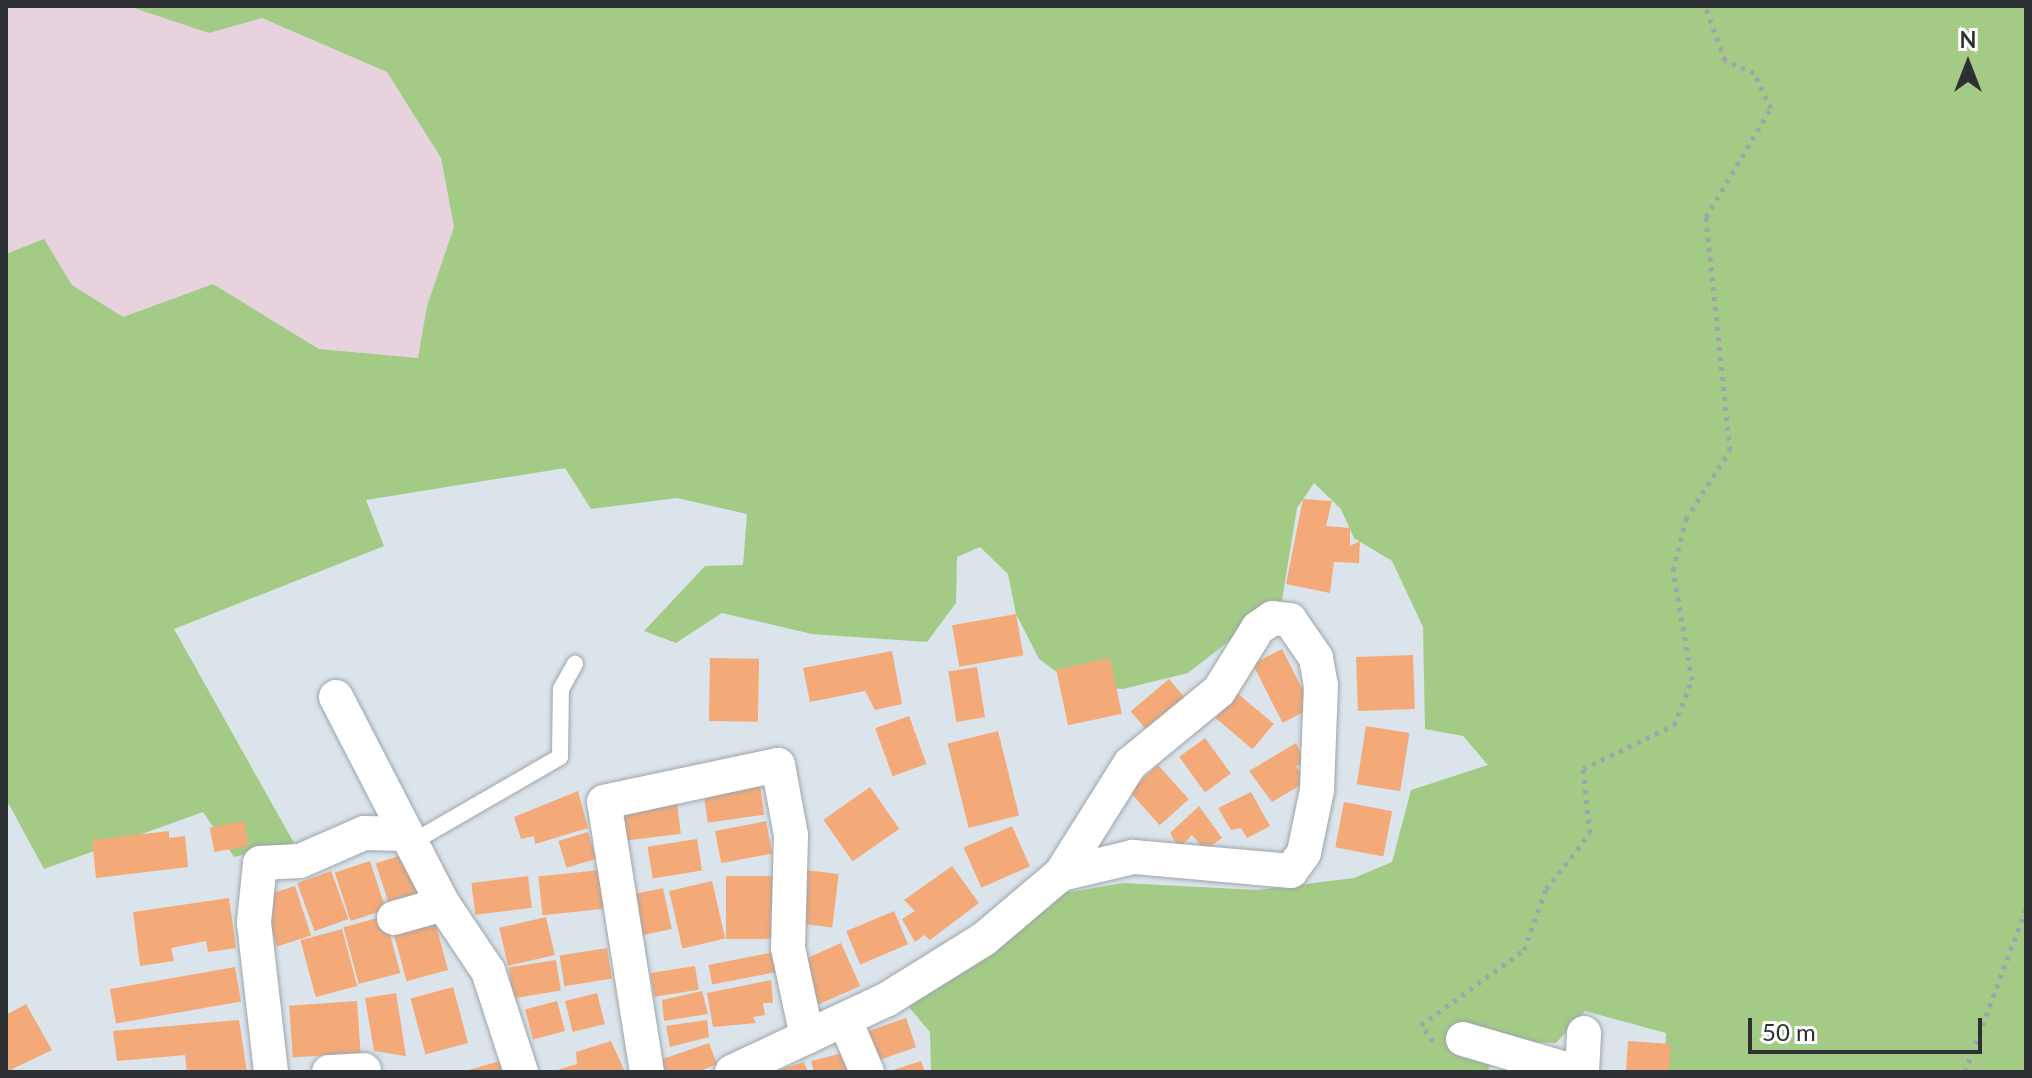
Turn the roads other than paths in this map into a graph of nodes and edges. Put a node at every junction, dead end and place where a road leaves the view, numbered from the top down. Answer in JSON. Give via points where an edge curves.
{"nodes":[{"id":1,"x":575,"y":664,"type":"dead end"},
{"id":2,"x":336,"y":697,"type":"dead end"},
{"id":3,"x":409,"y":838,"type":"junction"},
{"id":4,"x":1061,"y":874,"type":"junction"},
{"id":5,"x":443,"y":904,"type":"junction"},
{"id":6,"x":394,"y":918,"type":"dead end"},
{"id":7,"x":845,"y":1020,"type":"junction"},
{"id":8,"x":1584,"y":1033,"type":"dead end"},
{"id":9,"x":807,"y":1037,"type":"junction"},
{"id":10,"x":1463,"y":1039,"type":"road end"},
{"id":11,"x":364,"y":1070,"type":"dead end"},
{"id":12,"x":271,"y":1072,"type":"edge"},
{"id":13,"x":329,"y":1072,"type":"edge"},
{"id":14,"x":521,"y":1072,"type":"edge"},
{"id":15,"x":647,"y":1072,"type":"edge"},
{"id":16,"x":732,"y":1072,"type":"edge"},
{"id":17,"x":867,"y":1072,"type":"edge"},
{"id":18,"x":1579,"y":1072,"type":"edge"}],
"edges":[{"from":1,"to":3,"type":"lane","via":[[561,689],[560,757]]},
{"from":2,"to":3,"type":"street"},
{"from":3,"to":5,"type":"street"},
{"from":3,"to":12,"type":"street","via":[[364,833],[300,861],[260,863],[254,922]]},
{"from":4,"to":4,"type":"street","via":[[1133,857],[1291,871],[1304,853],[1315,805],[1321,685],[1316,658],[1290,620],[1273,618],[1258,628],[1219,691],[1130,764]]},
{"from":4,"to":7,"type":"street","via":[[984,939]]},
{"from":5,"to":6,"type":"street"},
{"from":5,"to":14,"type":"street","via":[[488,971]]},
{"from":7,"to":9,"type":"street"},
{"from":7,"to":17,"type":"street"},
{"from":8,"to":18,"type":"street"},
{"from":9,"to":15,"type":"street","via":[[788,948],[791,835],[778,765],[604,802]]},
{"from":9,"to":16,"type":"street"},
{"from":10,"to":18,"type":"street"},
{"from":11,"to":13,"type":"street"}]}
